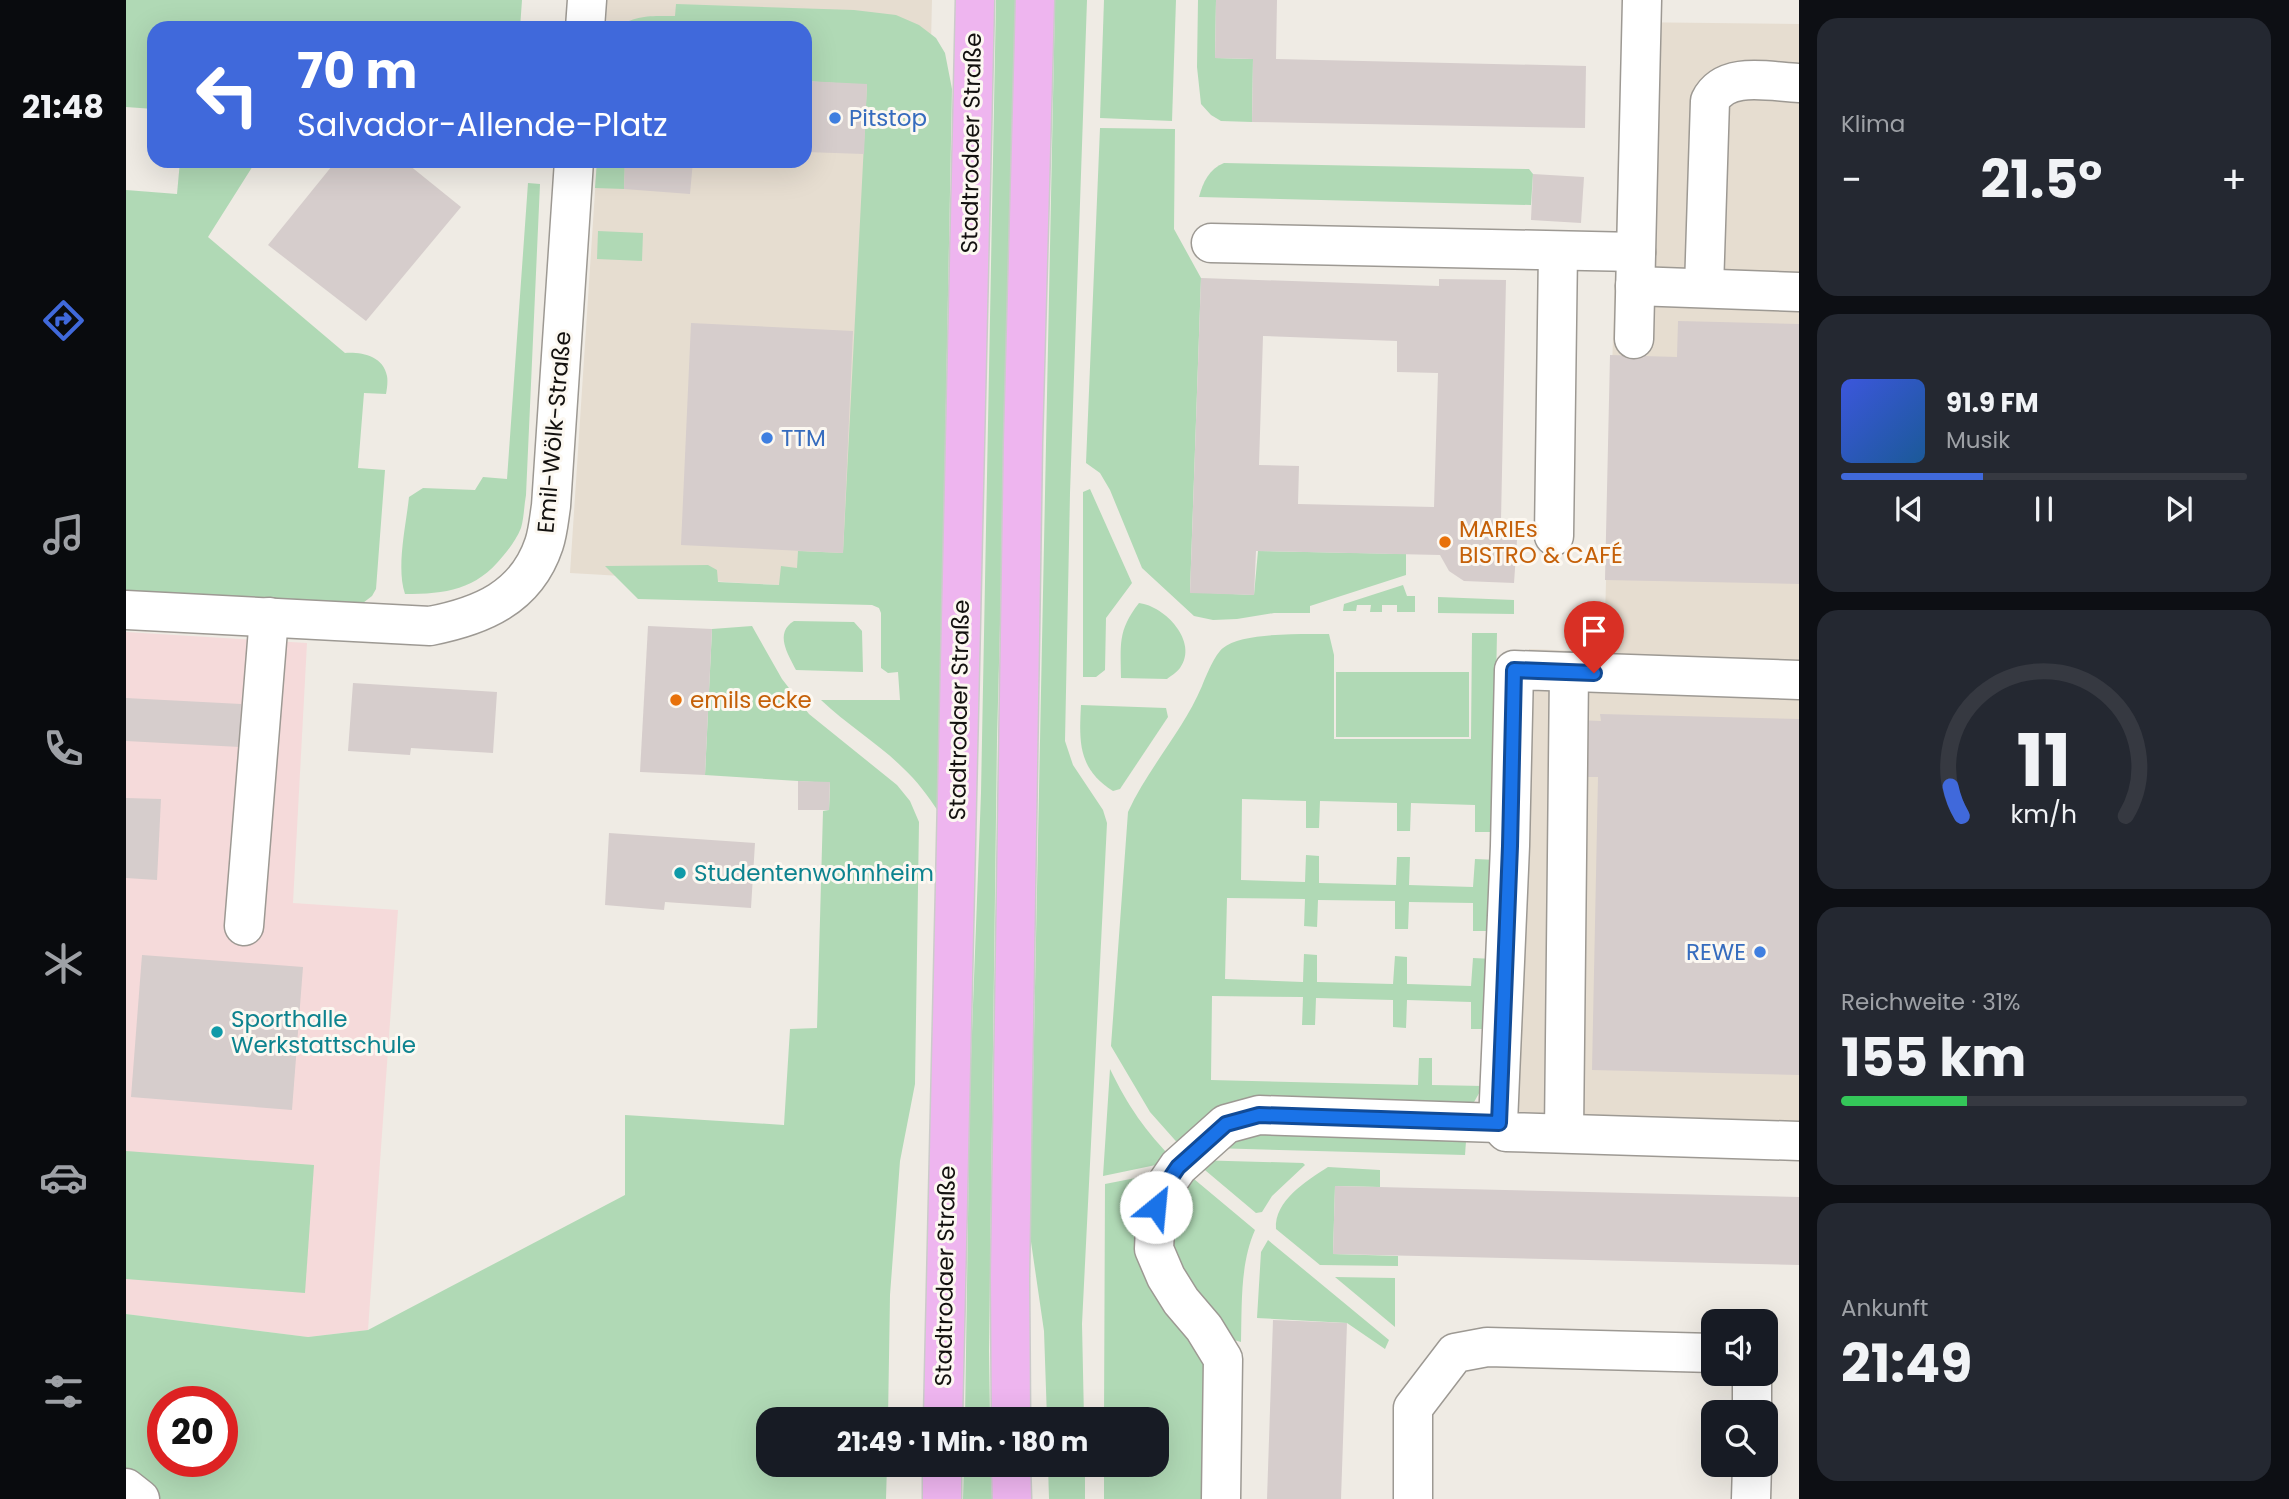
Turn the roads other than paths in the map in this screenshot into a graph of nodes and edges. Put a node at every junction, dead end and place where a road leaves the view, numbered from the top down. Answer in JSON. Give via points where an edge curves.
{"nodes":[{"id":1,"x":587,"y":0,"type":"edge"},
{"id":2,"x":975,"y":0,"type":"edge"},
{"id":3,"x":1035,"y":0,"type":"edge"},
{"id":4,"x":1642,"y":0,"type":"edge"},
{"id":5,"x":586,"y":21,"type":"edge"},
{"id":6,"x":1799,"y":83,"type":"edge"},
{"id":7,"x":574,"y":168,"type":"edge"},
{"id":8,"x":1210,"y":243,"type":"dead end"},
{"id":9,"x":1558,"y":251,"type":"junction"},
{"id":10,"x":1635,"y":269,"type":"junction"},
{"id":11,"x":1704,"y":288,"type":"junction"},
{"id":12,"x":1799,"y":292,"type":"edge"},
{"id":13,"x":1634,"y":339,"type":"dead end"},
{"id":14,"x":1554,"y":536,"type":"dead end"},
{"id":15,"x":126,"y":610,"type":"edge"},
{"id":16,"x":269,"y":617,"type":"junction"},
{"id":17,"x":1569,"y":673,"type":"junction"},
{"id":18,"x":1799,"y":680,"type":"edge"},
{"id":19,"x":244,"y":926,"type":"dead end"},
{"id":20,"x":1499,"y":1123,"type":"junction"},
{"id":21,"x":1564,"y":1133,"type":"junction"},
{"id":22,"x":1799,"y":1141,"type":"edge"},
{"id":23,"x":1701,"y":1353,"type":"edge"},
{"id":24,"x":943,"y":1407,"type":"edge"},
{"id":25,"x":1011,"y":1407,"type":"edge"},
{"id":26,"x":942,"y":1477,"type":"edge"},
{"id":27,"x":1011,"y":1477,"type":"edge"},
{"id":28,"x":1752,"y":1477,"type":"edge"},
{"id":29,"x":126,"y":1488,"type":"edge"},
{"id":30,"x":141,"y":1499,"type":"edge"},
{"id":31,"x":942,"y":1499,"type":"edge"},
{"id":32,"x":1012,"y":1499,"type":"edge"},
{"id":33,"x":1221,"y":1499,"type":"edge"},
{"id":34,"x":1413,"y":1499,"type":"edge"},
{"id":35,"x":1751,"y":1499,"type":"edge"}],
"edges":[{"from":1,"to":5,"type":"street"},
{"from":2,"to":24,"type":"main road","name":"Stadtrodaer Straße"},
{"from":3,"to":25,"type":"main road","via":[[1023,443]]},
{"from":4,"to":10,"type":"street"},
{"from":6,"to":11,"type":"street","via":[[1735,82],[1714,92],[1710,101]]},
{"from":7,"to":16,"type":"street","name":"Emil-Wölk-Straße","via":[[551,506],[544,545],[529,574],[507,598],[487,610],[430,626]]},
{"from":8,"to":9,"type":"street"},
{"from":9,"to":10,"type":"street"},
{"from":9,"to":14,"type":"street"},
{"from":10,"to":11,"type":"street"},
{"from":10,"to":13,"type":"street"},
{"from":11,"to":12,"type":"street"},
{"from":15,"to":16,"type":"street","name":"Emil-Wölk-Straße"},
{"from":16,"to":19,"type":"street"},
{"from":17,"to":18,"type":"street"},
{"from":17,"to":20,"type":"street","via":[[1514,670]]},
{"from":17,"to":21,"type":"street"},
{"from":20,"to":21,"type":"street","via":[[1506,1132]]},
{"from":20,"to":33,"type":"street","via":[[1259,1115],[1226,1124],[1178,1167],[1156,1207],[1154,1249],[1181,1301],[1223,1359]]},
{"from":21,"to":22,"type":"street"},
{"from":23,"to":34,"type":"street","via":[[1487,1347],[1455,1353],[1413,1408]]},
{"from":26,"to":31,"type":"main road"},
{"from":27,"to":32,"type":"main road"},
{"from":28,"to":35,"type":"street"},
{"from":29,"to":30,"type":"street"}]}
